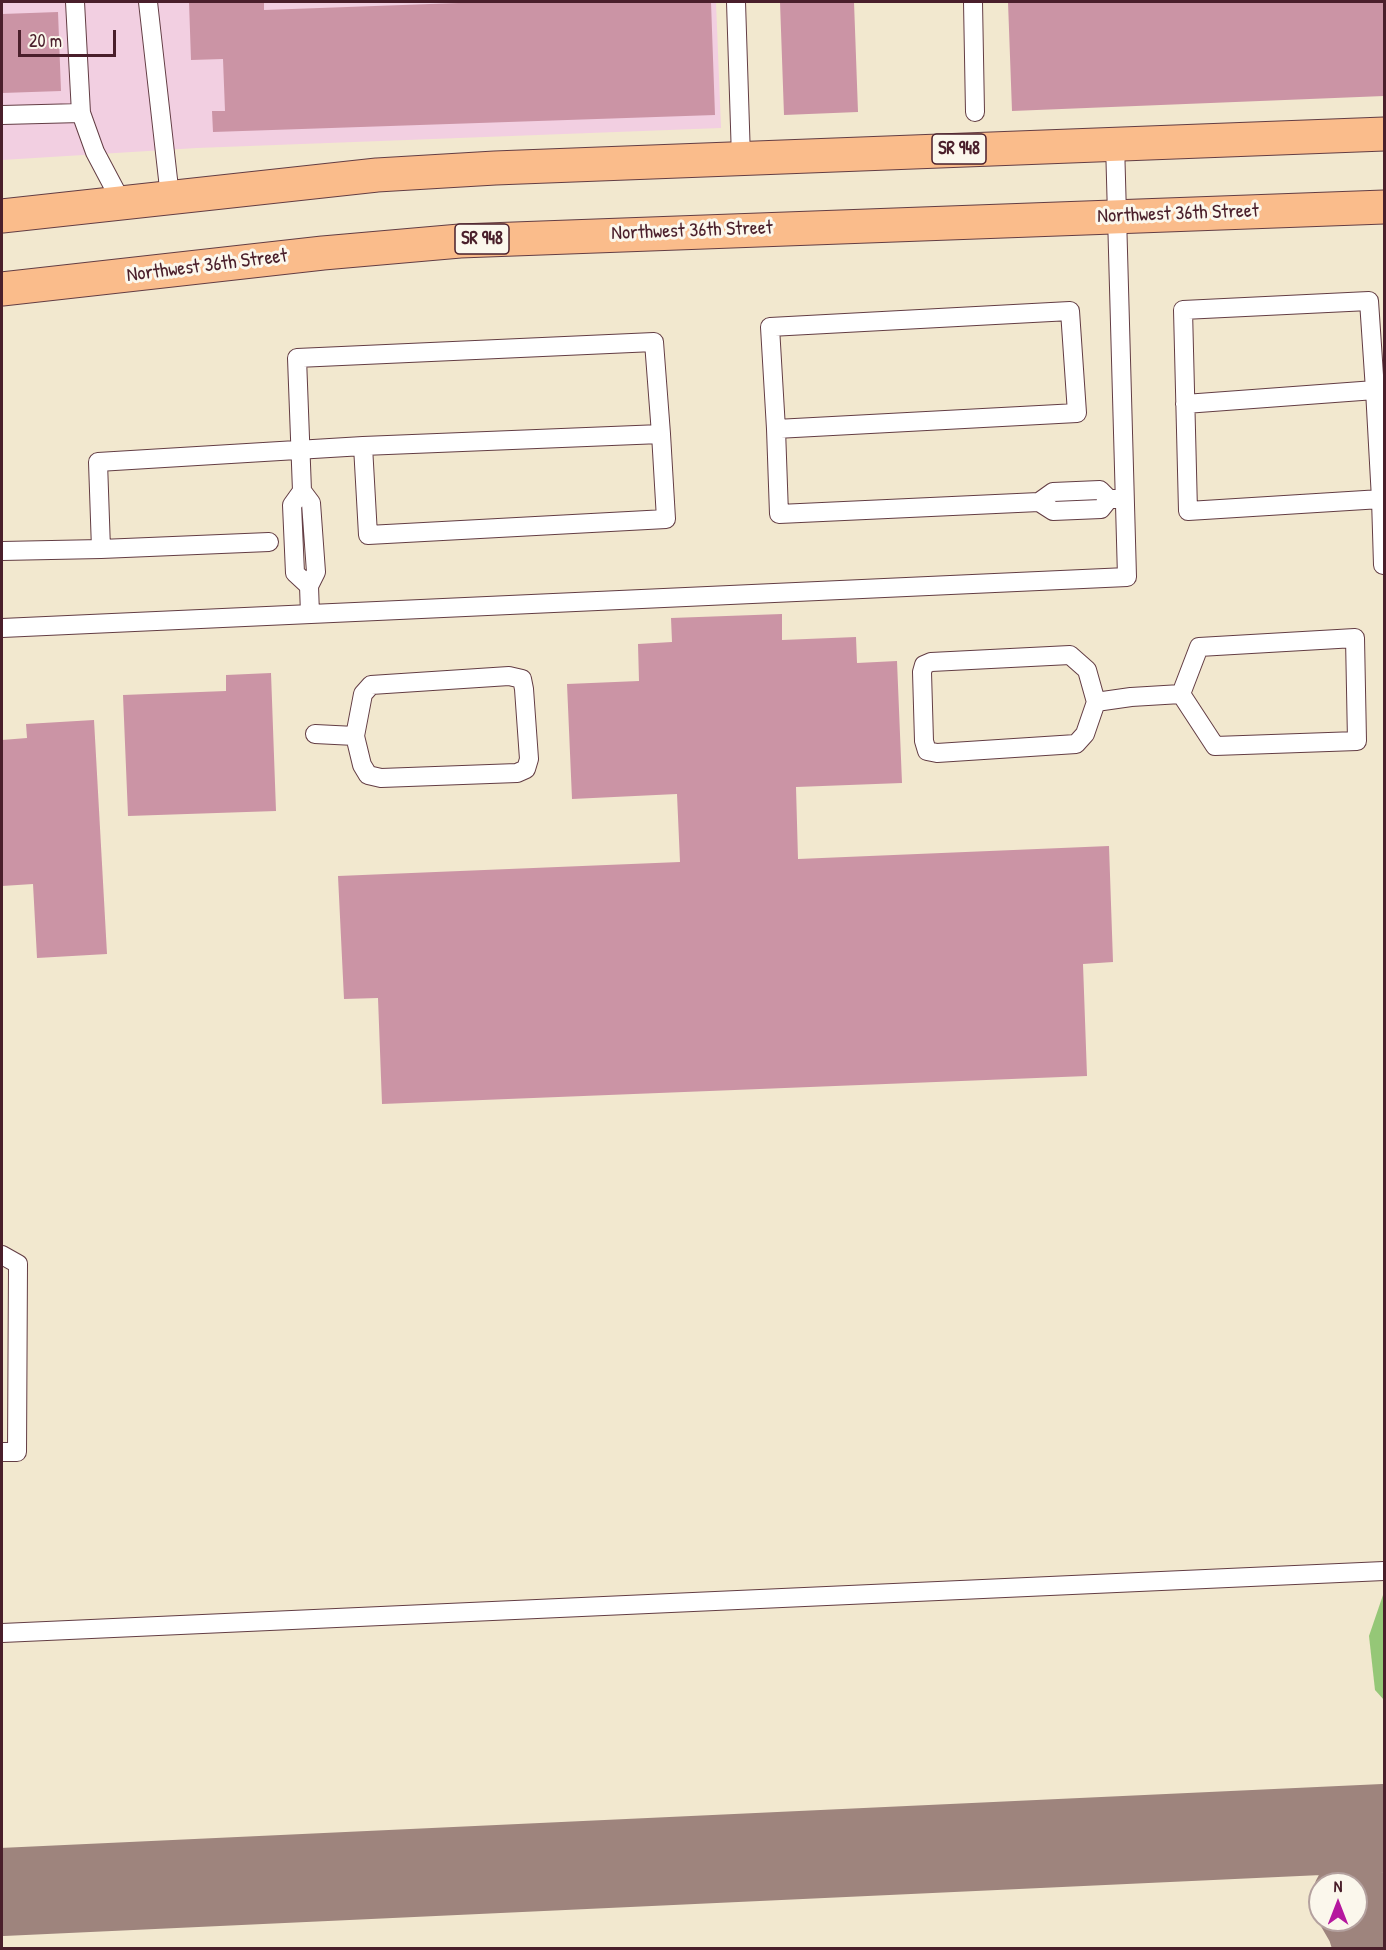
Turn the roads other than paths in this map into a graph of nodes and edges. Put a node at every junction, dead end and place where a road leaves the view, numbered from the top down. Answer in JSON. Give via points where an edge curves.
{"nodes":[{"id":1,"x":75,"y":2,"type":"edge"},
{"id":2,"x":148,"y":2,"type":"edge"},
{"id":3,"x":736,"y":2,"type":"edge"},
{"id":4,"x":973,"y":2,"type":"edge"},
{"id":5,"x":975,"y":112,"type":"dead end"},
{"id":6,"x":81,"y":113,"type":"junction"},
{"id":7,"x":2,"y":115,"type":"edge"},
{"id":8,"x":1384,"y":134,"type":"edge"},
{"id":9,"x":1115,"y":143,"type":"junction"},
{"id":10,"x":741,"y":158,"type":"junction"},
{"id":11,"x":170,"y":197,"type":"junction"},
{"id":12,"x":122,"y":203,"type":"junction"},
{"id":13,"x":1384,"y":207,"type":"edge"},
{"id":14,"x":2,"y":216,"type":"edge"},
{"id":15,"x":1116,"y":216,"type":"junction"},
{"id":16,"x":2,"y":289,"type":"edge"},
{"id":17,"x":1375,"y":390,"type":"junction"},
{"id":18,"x":1185,"y":404,"type":"junction"},
{"id":19,"x":776,"y":429,"type":"junction"},
{"id":20,"x":661,"y":434,"type":"junction"},
{"id":21,"x":363,"y":446,"type":"junction"},
{"id":22,"x":300,"y":449,"type":"junction"},
{"id":23,"x":1117,"y":499,"type":"junction"},
{"id":24,"x":1381,"y":499,"type":"junction"},
{"id":25,"x":269,"y":542,"type":"dead end"},
{"id":26,"x":101,"y":549,"type":"junction"},
{"id":27,"x":2,"y":551,"type":"edge"},
{"id":28,"x":1383,"y":565,"type":"edge"},
{"id":29,"x":310,"y":614,"type":"junction"},
{"id":30,"x":2,"y":628,"type":"edge"},
{"id":31,"x":1180,"y":694,"type":"junction"},
{"id":32,"x":1096,"y":702,"type":"junction"},
{"id":33,"x":315,"y":734,"type":"dead end"},
{"id":34,"x":355,"y":736,"type":"junction"},
{"id":35,"x":2,"y":1255,"type":"edge"},
{"id":36,"x":2,"y":1452,"type":"edge"},
{"id":37,"x":1384,"y":1571,"type":"edge"},
{"id":38,"x":2,"y":1633,"type":"edge"}],
"edges":[{"from":1,"to":6,"type":"lane"},
{"from":2,"to":11,"type":"lane"},
{"from":3,"to":10,"type":"lane"},
{"from":4,"to":5,"type":"lane"},
{"from":6,"to":7,"type":"lane"},
{"from":6,"to":12,"type":"lane","via":[[95,152]]},
{"from":8,"to":9,"type":"main road","number":"SR 948"},
{"from":9,"to":10,"type":"main road","number":"SR 948"},
{"from":9,"to":15,"type":"lane"},
{"from":10,"to":11,"type":"main road","number":"SR 948","via":[[377,175]]},
{"from":11,"to":12,"type":"main road","number":"SR 948"},
{"from":12,"to":14,"type":"main road","number":"SR 948"},
{"from":13,"to":15,"type":"main road","name":"Northwest 36th Street","number":"SR 948"},
{"from":15,"to":16,"type":"main road","name":"Northwest 36th Street","number":"SR 948","via":[[460,241],[323,252]]},
{"from":15,"to":23,"type":"lane"},
{"from":17,"to":18,"type":"lane"},
{"from":17,"to":18,"type":"lane","via":[[1369,301],[1183,310]]},
{"from":17,"to":24,"type":"lane"},
{"from":18,"to":24,"type":"lane","via":[[1188,511]]},
{"from":19,"to":19,"type":"lane","via":[[1077,413],[1070,311],[770,327]]},
{"from":19,"to":23,"type":"lane","via":[[779,514],[1039,502],[1053,511],[1101,509]]},
{"from":20,"to":21,"type":"lane"},
{"from":20,"to":21,"type":"lane","via":[[666,519],[368,535]]},
{"from":20,"to":22,"type":"lane","via":[[654,342],[297,358]]},
{"from":21,"to":22,"type":"lane"},
{"from":22,"to":26,"type":"lane","via":[[98,462]]},
{"from":22,"to":29,"type":"lane","via":[[302,490],[312,504],[316,572],[309,586]]},
{"from":23,"to":29,"type":"lane","via":[[1127,577]]},
{"from":24,"to":28,"type":"lane"},
{"from":25,"to":26,"type":"lane"},
{"from":26,"to":27,"type":"lane"},
{"from":29,"to":30,"type":"lane"},
{"from":31,"to":31,"type":"lane","via":[[1199,647],[1355,638],[1357,741],[1215,746]]},
{"from":31,"to":32,"type":"lane"},
{"from":32,"to":32,"type":"lane","via":[[1087,670],[1070,655],[931,662],[924,665],[922,672],[924,741],[927,751],[937,753],[1076,744],[1085,734]]},
{"from":33,"to":34,"type":"lane"},
{"from":34,"to":34,"type":"lane","via":[[368,775],[381,778],[517,773],[526,769],[529,759],[522,679],[509,676],[371,685],[363,694]]},
{"from":35,"to":36,"type":"lane","via":[[18,1264],[18,1287],[17,1452]]},
{"from":37,"to":38,"type":"lane"}]}
